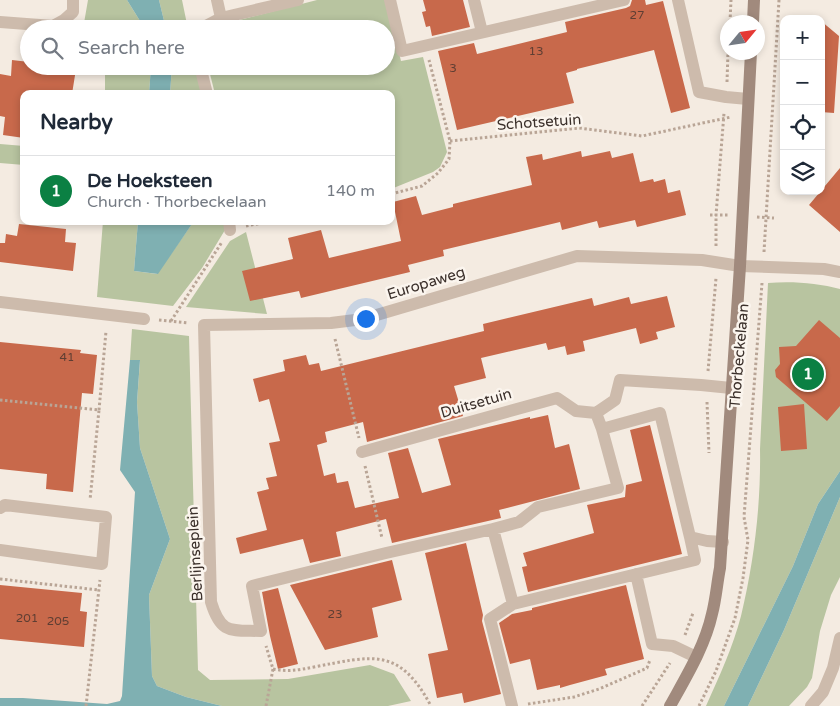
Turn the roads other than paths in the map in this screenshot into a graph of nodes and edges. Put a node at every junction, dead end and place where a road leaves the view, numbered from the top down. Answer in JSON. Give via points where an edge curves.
{"nodes":[{"id":1,"x":73,"y":0,"type":"edge"},
{"id":2,"x":217,"y":0,"type":"edge"},
{"id":3,"x":298,"y":0,"type":"edge"},
{"id":4,"x":390,"y":0,"type":"edge"},
{"id":5,"x":474,"y":0,"type":"edge"},
{"id":6,"x":624,"y":0,"type":"edge"},
{"id":7,"x":678,"y":0,"type":"edge"},
{"id":8,"x":754,"y":0,"type":"edge"},
{"id":9,"x":753,"y":15,"type":"edge"},
{"id":10,"x":222,"y":18,"type":"junction"},
{"id":11,"x":64,"y":20,"type":"edge"},
{"id":12,"x":218,"y":20,"type":"edge"},
{"id":13,"x":395,"y":20,"type":"edge"},
{"id":14,"x":395,"y":21,"type":"edge"},
{"id":15,"x":0,"y":22,"type":"edge"},
{"id":16,"x":20,"y":24,"type":"edge"},
{"id":17,"x":482,"y":32,"type":"junction"},
{"id":18,"x":750,"y":60,"type":"edge"},
{"id":19,"x":202,"y":75,"type":"edge"},
{"id":20,"x":206,"y":90,"type":"edge"},
{"id":21,"x":748,"y":99,"type":"junction"},
{"id":22,"x":740,"y":266,"type":"junction"},
{"id":23,"x":840,"y":272,"type":"edge"},
{"id":24,"x":0,"y":302,"type":"edge"},
{"id":25,"x":144,"y":319,"type":"road end"},
{"id":26,"x":204,"y":325,"type":"joint"},
{"id":27,"x":731,"y":388,"type":"junction"},
{"id":28,"x":596,"y":413,"type":"junction"},
{"id":29,"x":602,"y":429,"type":"junction"},
{"id":30,"x":362,"y":452,"type":"dead end"},
{"id":31,"x":0,"y":508,"type":"edge"},
{"id":32,"x":494,"y":529,"type":"junction"},
{"id":33,"x":690,"y":537,"type":"junction"},
{"id":34,"x":723,"y":542,"type":"junction"},
{"id":35,"x":0,"y":550,"type":"edge"},
{"id":36,"x":636,"y":574,"type":"junction"},
{"id":37,"x":513,"y":604,"type":"junction"},
{"id":38,"x":840,"y":638,"type":"edge"},
{"id":39,"x":696,"y":657,"type":"junction"},
{"id":40,"x":836,"y":669,"type":"edge"},
{"id":41,"x":512,"y":706,"type":"edge"},
{"id":42,"x":670,"y":706,"type":"edge"},
{"id":43,"x":811,"y":706,"type":"edge"}],
"edges":[{"from":1,"to":11,"type":"street","via":[[73,12]]},
{"from":2,"to":10,"type":"street"},
{"from":3,"to":10,"type":"street"},
{"from":4,"to":13,"type":"street"},
{"from":5,"to":17,"type":"street"},
{"from":6,"to":17,"type":"street"},
{"from":7,"to":21,"type":"street","via":[[700,92]]},
{"from":8,"to":9,"type":"street"},
{"from":10,"to":12,"type":"street"},
{"from":14,"to":17,"type":"street","via":[[402,51]]},
{"from":15,"to":16,"type":"street"},
{"from":18,"to":21,"type":"street","name":"Thorbeckelaan"},
{"from":19,"to":20,"type":"street"},
{"from":21,"to":22,"type":"street","name":"Thorbeckelaan"},
{"from":22,"to":23,"type":"street","name":"Europaweg","via":[[824,268]]},
{"from":22,"to":26,"type":"street","name":"Europaweg","via":[[702,260],[577,256],[363,319],[331,323]]},
{"from":22,"to":27,"type":"street","name":"Thorbeckelaan"},
{"from":24,"to":25,"type":"street"},
{"from":26,"to":32,"type":"street","name":"Berlijnseplein","via":[[211,602],[222,625],[230,630],[262,631],[252,586]]},
{"from":27,"to":28,"type":"street","via":[[620,380],[615,400]]},
{"from":27,"to":34,"type":"street","name":"Thorbeckelaan"},
{"from":28,"to":29,"type":"street"},
{"from":28,"to":30,"type":"street","name":"Duitsetuin","via":[[576,411],[557,398]]},
{"from":29,"to":32,"type":"street","via":[[618,488],[538,507],[519,522]]},
{"from":29,"to":33,"type":"street","via":[[660,413]]},
{"from":31,"to":35,"type":"street","via":[[106,517],[102,564]]},
{"from":32,"to":37,"type":"street"},
{"from":33,"to":34,"type":"street"},
{"from":33,"to":36,"type":"street","via":[[695,560]]},
{"from":34,"to":39,"type":"street","name":"Thorbeckelaan","via":[[712,616]]},
{"from":36,"to":37,"type":"street"},
{"from":36,"to":39,"type":"street","via":[[652,644],[673,646]]},
{"from":37,"to":41,"type":"street","via":[[490,619]]},
{"from":38,"to":40,"type":"street"},
{"from":39,"to":42,"type":"street","name":"Thorbeckelaan"},
{"from":40,"to":43,"type":"street"}]}
